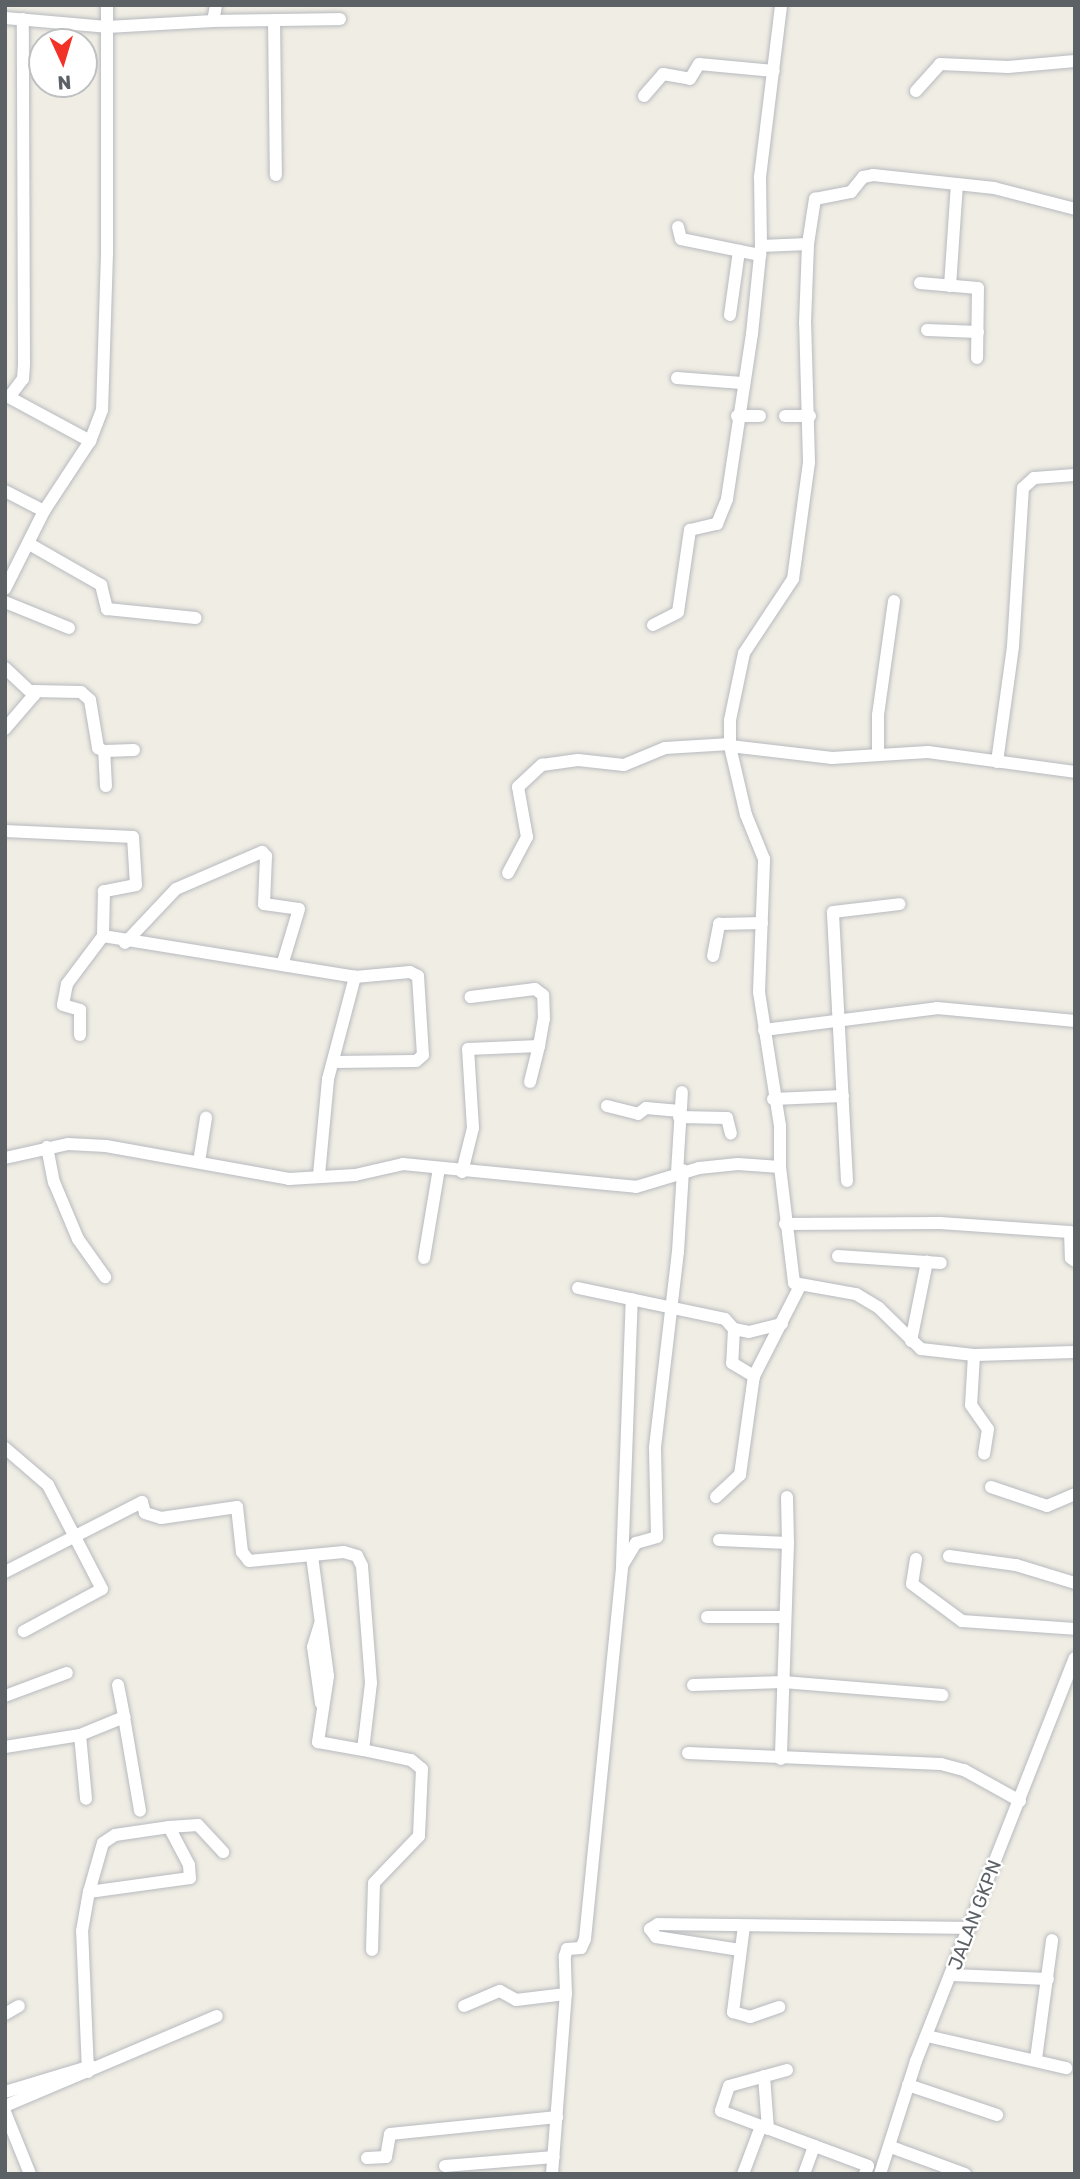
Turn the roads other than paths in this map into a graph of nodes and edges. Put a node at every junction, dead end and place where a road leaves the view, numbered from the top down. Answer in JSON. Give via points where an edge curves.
{"nodes":[{"id":1,"x":107,"y":5,"type":"edge"},
{"id":2,"x":216,"y":5,"type":"edge"},
{"id":3,"x":311,"y":5,"type":"edge"},
{"id":4,"x":781,"y":5,"type":"edge"},
{"id":5,"x":5,"y":18,"type":"edge"},
{"id":6,"x":23,"y":19,"type":"junction"},
{"id":7,"x":311,"y":19,"type":"junction"},
{"id":8,"x":340,"y":19,"type":"dead end"},
{"id":9,"x":274,"y":20,"type":"junction"},
{"id":10,"x":216,"y":21,"type":"junction"},
{"id":11,"x":107,"y":27,"type":"junction"},
{"id":12,"x":1075,"y":61,"type":"edge"},
{"id":13,"x":774,"y":71,"type":"junction"},
{"id":14,"x":916,"y":91,"type":"dead end"},
{"id":15,"x":644,"y":96,"type":"dead end"},
{"id":16,"x":276,"y":175,"type":"dead end"},
{"id":17,"x":957,"y":184,"type":"junction"},
{"id":18,"x":1075,"y":209,"type":"edge"},
{"id":19,"x":678,"y":227,"type":"dead end"},
{"id":20,"x":808,"y":244,"type":"junction"},
{"id":21,"x":739,"y":251,"type":"junction"},
{"id":22,"x":760,"y":251,"type":"junction"},
{"id":23,"x":920,"y":283,"type":"dead end"},
{"id":24,"x":950,"y":286,"type":"junction"},
{"id":25,"x":730,"y":315,"type":"dead end"},
{"id":26,"x":927,"y":330,"type":"dead end"},
{"id":27,"x":978,"y":332,"type":"junction"},
{"id":28,"x":977,"y":358,"type":"dead end"},
{"id":29,"x":677,"y":377,"type":"dead end"},
{"id":30,"x":743,"y":383,"type":"junction"},
{"id":31,"x":8,"y":395,"type":"edge"},
{"id":32,"x":737,"y":416,"type":"junction"},
{"id":33,"x":760,"y":416,"type":"dead end"},
{"id":34,"x":785,"y":416,"type":"dead end"},
{"id":35,"x":810,"y":416,"type":"junction"},
{"id":36,"x":90,"y":440,"type":"junction"},
{"id":37,"x":1075,"y":475,"type":"edge"},
{"id":38,"x":5,"y":491,"type":"edge"},
{"id":39,"x":44,"y":511,"type":"junction"},
{"id":40,"x":31,"y":545,"type":"junction"},
{"id":41,"x":5,"y":589,"type":"edge"},
{"id":42,"x":894,"y":601,"type":"dead end"},
{"id":43,"x":5,"y":602,"type":"edge"},
{"id":44,"x":196,"y":618,"type":"dead end"},
{"id":45,"x":653,"y":625,"type":"dead end"},
{"id":46,"x":69,"y":628,"type":"dead end"},
{"id":47,"x":5,"y":668,"type":"edge"},
{"id":48,"x":33,"y":691,"type":"junction"},
{"id":49,"x":5,"y":729,"type":"edge"},
{"id":50,"x":730,"y":745,"type":"junction"},
{"id":51,"x":134,"y":750,"type":"dead end"},
{"id":52,"x":104,"y":751,"type":"junction"},
{"id":53,"x":878,"y":752,"type":"junction"},
{"id":54,"x":997,"y":762,"type":"junction"},
{"id":55,"x":1075,"y":772,"type":"edge"},
{"id":56,"x":107,"y":786,"type":"dead end"},
{"id":57,"x":5,"y":831,"type":"edge"},
{"id":58,"x":508,"y":873,"type":"dead end"},
{"id":59,"x":900,"y":904,"type":"dead end"},
{"id":60,"x":762,"y":923,"type":"junction"},
{"id":61,"x":103,"y":936,"type":"junction"},
{"id":62,"x":125,"y":943,"type":"junction"},
{"id":63,"x":713,"y":956,"type":"dead end"},
{"id":64,"x":283,"y":962,"type":"junction"},
{"id":65,"x":355,"y":977,"type":"junction"},
{"id":66,"x":470,"y":997,"type":"dead end"},
{"id":67,"x":839,"y":1021,"type":"junction"},
{"id":68,"x":1075,"y":1021,"type":"edge"},
{"id":69,"x":764,"y":1030,"type":"junction"},
{"id":70,"x":80,"y":1035,"type":"dead end"},
{"id":71,"x":539,"y":1046,"type":"junction"},
{"id":72,"x":334,"y":1062,"type":"junction"},
{"id":73,"x":530,"y":1082,"type":"dead end"},
{"id":74,"x":682,"y":1092,"type":"dead end"},
{"id":75,"x":843,"y":1096,"type":"junction"},
{"id":76,"x":773,"y":1099,"type":"junction"},
{"id":77,"x":607,"y":1106,"type":"dead end"},
{"id":78,"x":680,"y":1114,"type":"junction"},
{"id":79,"x":206,"y":1118,"type":"dead end"},
{"id":80,"x":731,"y":1134,"type":"dead end"},
{"id":81,"x":47,"y":1147,"type":"junction"},
{"id":82,"x":5,"y":1158,"type":"edge"},
{"id":83,"x":199,"y":1162,"type":"junction"},
{"id":84,"x":780,"y":1167,"type":"junction"},
{"id":85,"x":439,"y":1168,"type":"junction"},
{"id":86,"x":680,"y":1171,"type":"junction"},
{"id":87,"x":462,"y":1172,"type":"junction"},
{"id":88,"x":319,"y":1175,"type":"junction"},
{"id":89,"x":846,"y":1181,"type":"dead end"},
{"id":90,"x":785,"y":1224,"type":"junction"},
{"id":91,"x":838,"y":1256,"type":"dead end"},
{"id":92,"x":424,"y":1258,"type":"dead end"},
{"id":93,"x":1075,"y":1261,"type":"edge"},
{"id":94,"x":105,"y":1277,"type":"dead end"},
{"id":95,"x":800,"y":1286,"type":"junction"},
{"id":96,"x":578,"y":1288,"type":"dead end"},
{"id":97,"x":632,"y":1299,"type":"junction"},
{"id":98,"x":670,"y":1306,"type":"junction"},
{"id":99,"x":782,"y":1324,"type":"junction"},
{"id":100,"x":734,"y":1329,"type":"junction"},
{"id":101,"x":911,"y":1341,"type":"junction"},
{"id":102,"x":1075,"y":1352,"type":"edge"},
{"id":103,"x":974,"y":1355,"type":"junction"},
{"id":104,"x":754,"y":1376,"type":"junction"},
{"id":105,"x":5,"y":1448,"type":"edge"},
{"id":106,"x":984,"y":1454,"type":"dead end"},
{"id":107,"x":991,"y":1487,"type":"dead end"},
{"id":108,"x":1075,"y":1494,"type":"edge"},
{"id":109,"x":716,"y":1497,"type":"dead end"},
{"id":110,"x":787,"y":1497,"type":"dead end"},
{"id":111,"x":77,"y":1536,"type":"junction"},
{"id":112,"x":719,"y":1540,"type":"dead end"},
{"id":113,"x":788,"y":1543,"type":"junction"},
{"id":114,"x":312,"y":1556,"type":"junction"},
{"id":115,"x":949,"y":1556,"type":"dead end"},
{"id":116,"x":916,"y":1559,"type":"dead end"},
{"id":117,"x":622,"y":1566,"type":"junction"},
{"id":118,"x":5,"y":1572,"type":"edge"},
{"id":119,"x":1075,"y":1583,"type":"edge"},
{"id":120,"x":707,"y":1617,"type":"dead end"},
{"id":121,"x":785,"y":1617,"type":"junction"},
{"id":122,"x":1075,"y":1629,"type":"edge"},
{"id":123,"x":24,"y":1631,"type":"dead end"},
{"id":124,"x":1075,"y":1658,"type":"edge"},
{"id":125,"x":67,"y":1673,"type":"dead end"},
{"id":126,"x":783,"y":1682,"type":"junction"},
{"id":127,"x":118,"y":1685,"type":"dead end"},
{"id":128,"x":693,"y":1685,"type":"dead end"},
{"id":129,"x":942,"y":1695,"type":"dead end"},
{"id":130,"x":5,"y":1696,"type":"edge"},
{"id":131,"x":124,"y":1717,"type":"junction"},
{"id":132,"x":80,"y":1735,"type":"junction"},
{"id":133,"x":5,"y":1747,"type":"edge"},
{"id":134,"x":363,"y":1751,"type":"junction"},
{"id":135,"x":688,"y":1753,"type":"dead end"},
{"id":136,"x":781,"y":1759,"type":"junction"},
{"id":137,"x":86,"y":1799,"type":"dead end"},
{"id":138,"x":1020,"y":1801,"type":"junction"},
{"id":139,"x":140,"y":1811,"type":"dead end"},
{"id":140,"x":169,"y":1827,"type":"junction"},
{"id":141,"x":223,"y":1852,"type":"dead end"},
{"id":142,"x":89,"y":1892,"type":"junction"},
{"id":143,"x":744,"y":1926,"type":"junction"},
{"id":144,"x":970,"y":1928,"type":"junction"},
{"id":145,"x":1052,"y":1940,"type":"dead end"},
{"id":146,"x":372,"y":1950,"type":"dead end"},
{"id":147,"x":740,"y":1950,"type":"junction"},
{"id":148,"x":952,"y":1975,"type":"junction"},
{"id":149,"x":1048,"y":1979,"type":"junction"},
{"id":150,"x":566,"y":1994,"type":"junction"},
{"id":151,"x":19,"y":2006,"type":"dead end"},
{"id":152,"x":464,"y":2006,"type":"dead end"},
{"id":153,"x":779,"y":2007,"type":"dead end"},
{"id":154,"x":5,"y":2014,"type":"edge"},
{"id":155,"x":217,"y":2015,"type":"dead end"},
{"id":156,"x":927,"y":2036,"type":"junction"},
{"id":157,"x":1036,"y":2059,"type":"junction"},
{"id":158,"x":89,"y":2068,"type":"junction"},
{"id":159,"x":1066,"y":2068,"type":"dead end"},
{"id":160,"x":787,"y":2070,"type":"dead end"},
{"id":161,"x":764,"y":2076,"type":"junction"},
{"id":162,"x":908,"y":2085,"type":"junction"},
{"id":163,"x":5,"y":2092,"type":"edge"},
{"id":164,"x":5,"y":2106,"type":"edge"},
{"id":165,"x":5,"y":2112,"type":"edge"},
{"id":166,"x":997,"y":2115,"type":"dead end"},
{"id":167,"x":554,"y":2117,"type":"junction"},
{"id":168,"x":764,"y":2127,"type":"junction"},
{"id":169,"x":814,"y":2146,"type":"junction"},
{"id":170,"x":891,"y":2147,"type":"junction"},
{"id":171,"x":551,"y":2157,"type":"junction"},
{"id":172,"x":367,"y":2158,"type":"dead end"},
{"id":173,"x":445,"y":2166,"type":"dead end"},
{"id":174,"x":30,"y":2174,"type":"edge"},
{"id":175,"x":552,"y":2174,"type":"edge"},
{"id":176,"x":743,"y":2174,"type":"edge"},
{"id":177,"x":804,"y":2174,"type":"edge"},
{"id":178,"x":865,"y":2174,"type":"edge"},
{"id":179,"x":880,"y":2174,"type":"edge"},
{"id":180,"x":965,"y":2174,"type":"edge"}],
"edges":[{"from":1,"to":11,"type":"street"},
{"from":2,"to":10,"type":"street"},
{"from":3,"to":7,"type":"street"},
{"from":4,"to":13,"type":"street"},
{"from":5,"to":6,"type":"street"},
{"from":6,"to":11,"type":"street"},
{"from":6,"to":31,"type":"street","via":[[24,364],[23,379]]},
{"from":7,"to":8,"type":"street"},
{"from":7,"to":9,"type":"street"},
{"from":9,"to":10,"type":"street"},
{"from":9,"to":16,"type":"street"},
{"from":10,"to":11,"type":"street"},
{"from":11,"to":36,"type":"street","via":[[105,400]]},
{"from":12,"to":14,"type":"street","via":[[1008,67],[940,64]]},
{"from":13,"to":15,"type":"street","via":[[699,64],[691,79],[663,74]]},
{"from":13,"to":22,"type":"street","via":[[760,177]]},
{"from":17,"to":18,"type":"street"},
{"from":17,"to":20,"type":"street","via":[[873,175],[863,177],[851,192],[817,195]]},
{"from":17,"to":24,"type":"street"},
{"from":19,"to":21,"type":"street","via":[[681,239]]},
{"from":20,"to":22,"type":"street"},
{"from":20,"to":35,"type":"street","via":[[804,352]]},
{"from":21,"to":22,"type":"street"},
{"from":21,"to":25,"type":"street"},
{"from":22,"to":30,"type":"street"},
{"from":23,"to":24,"type":"street"},
{"from":24,"to":27,"type":"street","via":[[978,288]]},
{"from":26,"to":27,"type":"street"},
{"from":27,"to":28,"type":"street"},
{"from":29,"to":30,"type":"street"},
{"from":30,"to":32,"type":"street"},
{"from":31,"to":36,"type":"street"},
{"from":32,"to":33,"type":"street"},
{"from":32,"to":45,"type":"street","via":[[723,515],[717,524],[690,530],[678,612]]},
{"from":34,"to":35,"type":"street"},
{"from":35,"to":50,"type":"street","via":[[793,579],[744,653],[730,720]]},
{"from":36,"to":39,"type":"street"},
{"from":37,"to":54,"type":"street","via":[[1034,478],[1023,488],[1013,646]]},
{"from":38,"to":39,"type":"street"},
{"from":39,"to":40,"type":"street"},
{"from":40,"to":41,"type":"street"},
{"from":40,"to":44,"type":"street","via":[[101,584],[107,609]]},
{"from":42,"to":53,"type":"street","via":[[878,715]]},
{"from":43,"to":46,"type":"street"},
{"from":47,"to":48,"type":"street"},
{"from":48,"to":49,"type":"street","via":[[32,700]]},
{"from":48,"to":52,"type":"street","via":[[81,692],[90,700],[98,748]]},
{"from":50,"to":53,"type":"street","via":[[832,758]]},
{"from":50,"to":58,"type":"street","via":[[689,743],[624,765],[578,760],[542,765],[518,787],[527,837]]},
{"from":50,"to":60,"type":"street","via":[[746,815],[764,859]]},
{"from":51,"to":52,"type":"street"},
{"from":52,"to":56,"type":"street"},
{"from":53,"to":54,"type":"street","via":[[928,752]]},
{"from":54,"to":55,"type":"street"},
{"from":57,"to":61,"type":"street","via":[[133,837],[136,885],[104,891]]},
{"from":59,"to":67,"type":"street","via":[[833,912]]},
{"from":60,"to":63,"type":"street","via":[[719,924]]},
{"from":60,"to":69,"type":"street","via":[[759,992]]},
{"from":61,"to":62,"type":"street"},
{"from":61,"to":70,"type":"street","via":[[67,984],[62,1003],[80,1010]]},
{"from":62,"to":64,"type":"street","via":[[224,959]]},
{"from":62,"to":64,"type":"street","via":[[176,889],[262,852],[266,856],[264,904],[299,909]]},
{"from":64,"to":65,"type":"street"},
{"from":65,"to":72,"type":"street"},
{"from":65,"to":72,"type":"street","via":[[410,972],[418,976],[423,1055],[416,1061]]},
{"from":66,"to":71,"type":"street","via":[[540,992],[544,1019]]},
{"from":67,"to":68,"type":"street","via":[[937,1008]]},
{"from":67,"to":69,"type":"street"},
{"from":67,"to":75,"type":"street"},
{"from":69,"to":76,"type":"street"},
{"from":71,"to":73,"type":"street"},
{"from":71,"to":87,"type":"street","via":[[468,1049],[473,1128]]},
{"from":72,"to":88,"type":"street","via":[[328,1079]]},
{"from":74,"to":78,"type":"street"},
{"from":75,"to":76,"type":"street"},
{"from":75,"to":89,"type":"street"},
{"from":76,"to":84,"type":"street","via":[[780,1126]]},
{"from":77,"to":78,"type":"street","via":[[638,1114],[646,1108]]},
{"from":78,"to":80,"type":"street","via":[[727,1118]]},
{"from":78,"to":86,"type":"street"},
{"from":79,"to":83,"type":"street"},
{"from":81,"to":82,"type":"street"},
{"from":81,"to":83,"type":"street","via":[[106,1146]]},
{"from":81,"to":94,"type":"street","via":[[54,1182],[79,1239]]},
{"from":83,"to":88,"type":"street","via":[[289,1179]]},
{"from":84,"to":86,"type":"street","via":[[738,1164]]},
{"from":84,"to":90,"type":"street"},
{"from":85,"to":87,"type":"street"},
{"from":85,"to":88,"type":"street","via":[[388,1164],[355,1175]]},
{"from":85,"to":92,"type":"street"},
{"from":86,"to":87,"type":"street","via":[[636,1187]]},
{"from":86,"to":98,"type":"street"},
{"from":90,"to":93,"type":"street","via":[[940,1223],[1070,1232],[1070,1258]]},
{"from":90,"to":95,"type":"street","via":[[794,1283]]},
{"from":91,"to":101,"type":"street","via":[[934,1262]]},
{"from":95,"to":99,"type":"street"},
{"from":95,"to":101,"type":"street","via":[[856,1294],[879,1308]]},
{"from":96,"to":97,"type":"street"},
{"from":97,"to":98,"type":"street"},
{"from":97,"to":117,"type":"street"},
{"from":98,"to":100,"type":"street","via":[[725,1319]]},
{"from":98,"to":117,"type":"street","via":[[653,1477],[657,1536],[636,1543]]},
{"from":99,"to":100,"type":"street","via":[[749,1332]]},
{"from":99,"to":104,"type":"street"},
{"from":100,"to":104,"type":"street","via":[[732,1363]]},
{"from":101,"to":103,"type":"street","via":[[921,1349]]},
{"from":102,"to":103,"type":"street"},
{"from":103,"to":106,"type":"street","via":[[971,1405],[974,1416],[988,1429]]},
{"from":104,"to":109,"type":"street","via":[[740,1475]]},
{"from":105,"to":111,"type":"street","via":[[48,1485]]},
{"from":107,"to":108,"type":"street","via":[[1047,1506]]},
{"from":110,"to":113,"type":"street"},
{"from":111,"to":114,"type":"street","via":[[142,1502],[145,1513],[161,1518],[237,1507],[242,1552],[249,1562]]},
{"from":111,"to":118,"type":"street"},
{"from":111,"to":123,"type":"street","via":[[102,1588]]},
{"from":112,"to":113,"type":"street"},
{"from":113,"to":121,"type":"street"},
{"from":114,"to":134,"type":"street","via":[[328,1676],[321,1704],[320,1745]]},
{"from":114,"to":134,"type":"street","via":[[351,1553],[362,1566],[371,1683]]},
{"from":115,"to":119,"type":"street","via":[[1016,1564]]},
{"from":116,"to":122,"type":"street","via":[[912,1584],[962,1621]]},
{"from":117,"to":150,"type":"street","via":[[585,1939],[580,1949],[566,1950]]},
{"from":120,"to":121,"type":"street"},
{"from":121,"to":126,"type":"street"},
{"from":124,"to":138,"type":"street","name":"JALAN GKPN"},
{"from":125,"to":130,"type":"street"},
{"from":126,"to":128,"type":"street"},
{"from":126,"to":129,"type":"street"},
{"from":126,"to":136,"type":"street"},
{"from":127,"to":131,"type":"street"},
{"from":131,"to":132,"type":"street"},
{"from":131,"to":139,"type":"street"},
{"from":132,"to":133,"type":"street"},
{"from":132,"to":137,"type":"street"},
{"from":134,"to":146,"type":"street","via":[[411,1760],[422,1769],[419,1836],[374,1883]]},
{"from":135,"to":136,"type":"street"},
{"from":136,"to":138,"type":"street","via":[[942,1764],[964,1770]]},
{"from":138,"to":144,"type":"street","name":"JALAN GKPN"},
{"from":140,"to":141,"type":"street","via":[[198,1825]]},
{"from":140,"to":142,"type":"street","via":[[115,1835],[103,1843]]},
{"from":140,"to":142,"type":"street","via":[[189,1864],[190,1878]]},
{"from":142,"to":158,"type":"street","via":[[82,1931]]},
{"from":143,"to":144,"type":"street"},
{"from":143,"to":147,"type":"street"},
{"from":143,"to":147,"type":"street","via":[[658,1924],[650,1928],[656,1937]]},
{"from":144,"to":148,"type":"street","name":"JALAN GKPN"},
{"from":145,"to":149,"type":"street"},
{"from":147,"to":153,"type":"street","via":[[733,2012],[750,2017]]},
{"from":148,"to":149,"type":"street"},
{"from":148,"to":156,"type":"street","name":"JALAN GKPN"},
{"from":149,"to":157,"type":"street"},
{"from":150,"to":152,"type":"street","via":[[516,2000],[500,1991]]},
{"from":150,"to":167,"type":"street"},
{"from":151,"to":154,"type":"street"},
{"from":155,"to":158,"type":"street"},
{"from":156,"to":157,"type":"street"},
{"from":156,"to":162,"type":"street","name":"JALAN GKPN"},
{"from":157,"to":159,"type":"street"},
{"from":158,"to":163,"type":"street"},
{"from":158,"to":164,"type":"street"},
{"from":160,"to":161,"type":"street"},
{"from":161,"to":168,"type":"street"},
{"from":161,"to":168,"type":"street","via":[[729,2086],[721,2111]]},
{"from":162,"to":166,"type":"street"},
{"from":162,"to":170,"type":"street","name":"JALAN GKPN"},
{"from":165,"to":174,"type":"street"},
{"from":167,"to":171,"type":"street"},
{"from":167,"to":172,"type":"street","via":[[390,2134],[386,2157]]},
{"from":168,"to":169,"type":"street"},
{"from":168,"to":176,"type":"street"},
{"from":169,"to":177,"type":"street"},
{"from":169,"to":178,"type":"street","via":[[868,2166]]},
{"from":170,"to":179,"type":"street","name":"JALAN GKPN"},
{"from":170,"to":180,"type":"street"},
{"from":171,"to":173,"type":"street"},
{"from":171,"to":175,"type":"street"}]}
